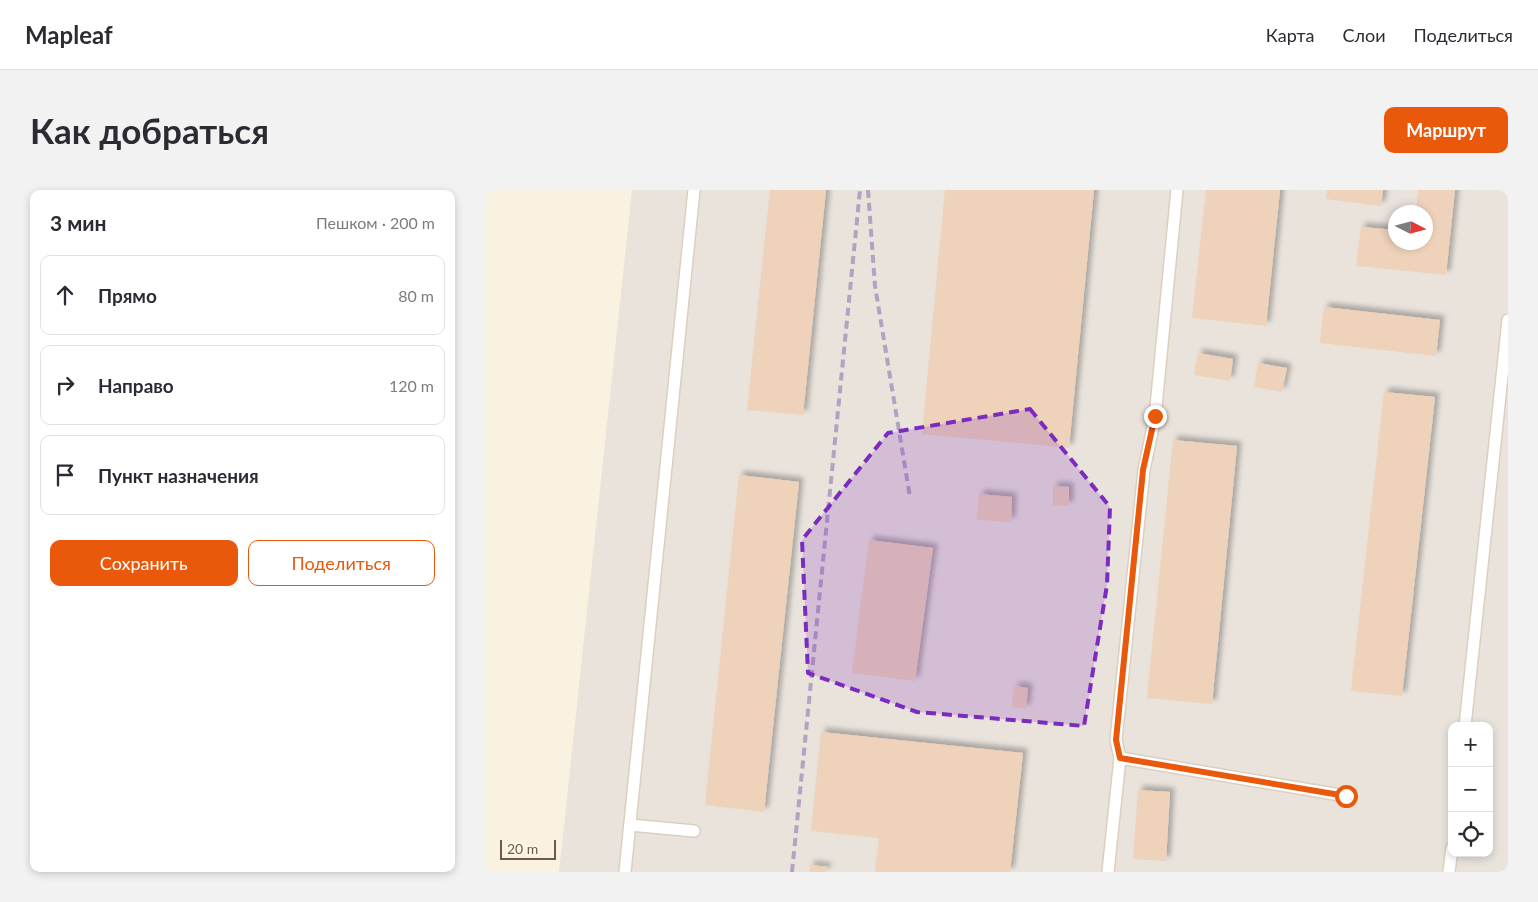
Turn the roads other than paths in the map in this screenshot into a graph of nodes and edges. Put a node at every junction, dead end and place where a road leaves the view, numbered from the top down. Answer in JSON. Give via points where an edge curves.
{"nodes":[{"id":1,"x":694,"y":190,"type":"edge"},
{"id":2,"x":1177,"y":190,"type":"edge"},
{"id":3,"x":1508,"y":320,"type":"edge"},
{"id":4,"x":1465,"y":722,"type":"edge"},
{"id":5,"x":1120,"y":758,"type":"junction"},
{"id":6,"x":1346,"y":796,"type":"dead end"},
{"id":7,"x":630,"y":826,"type":"junction"},
{"id":8,"x":694,"y":831,"type":"dead end"},
{"id":9,"x":1451,"y":857,"type":"edge"},
{"id":10,"x":625,"y":872,"type":"edge"},
{"id":11,"x":1108,"y":872,"type":"edge"},
{"id":12,"x":1449,"y":872,"type":"edge"}],
"edges":[{"from":1,"to":7,"type":"lane"},
{"from":2,"to":5,"type":"lane","via":[[1155,416],[1143,470],[1116,740]]},
{"from":3,"to":4,"type":"lane"},
{"from":5,"to":6,"type":"lane"},
{"from":5,"to":11,"type":"lane"},
{"from":7,"to":8,"type":"lane"},
{"from":7,"to":10,"type":"lane"},
{"from":9,"to":12,"type":"lane"}]}
